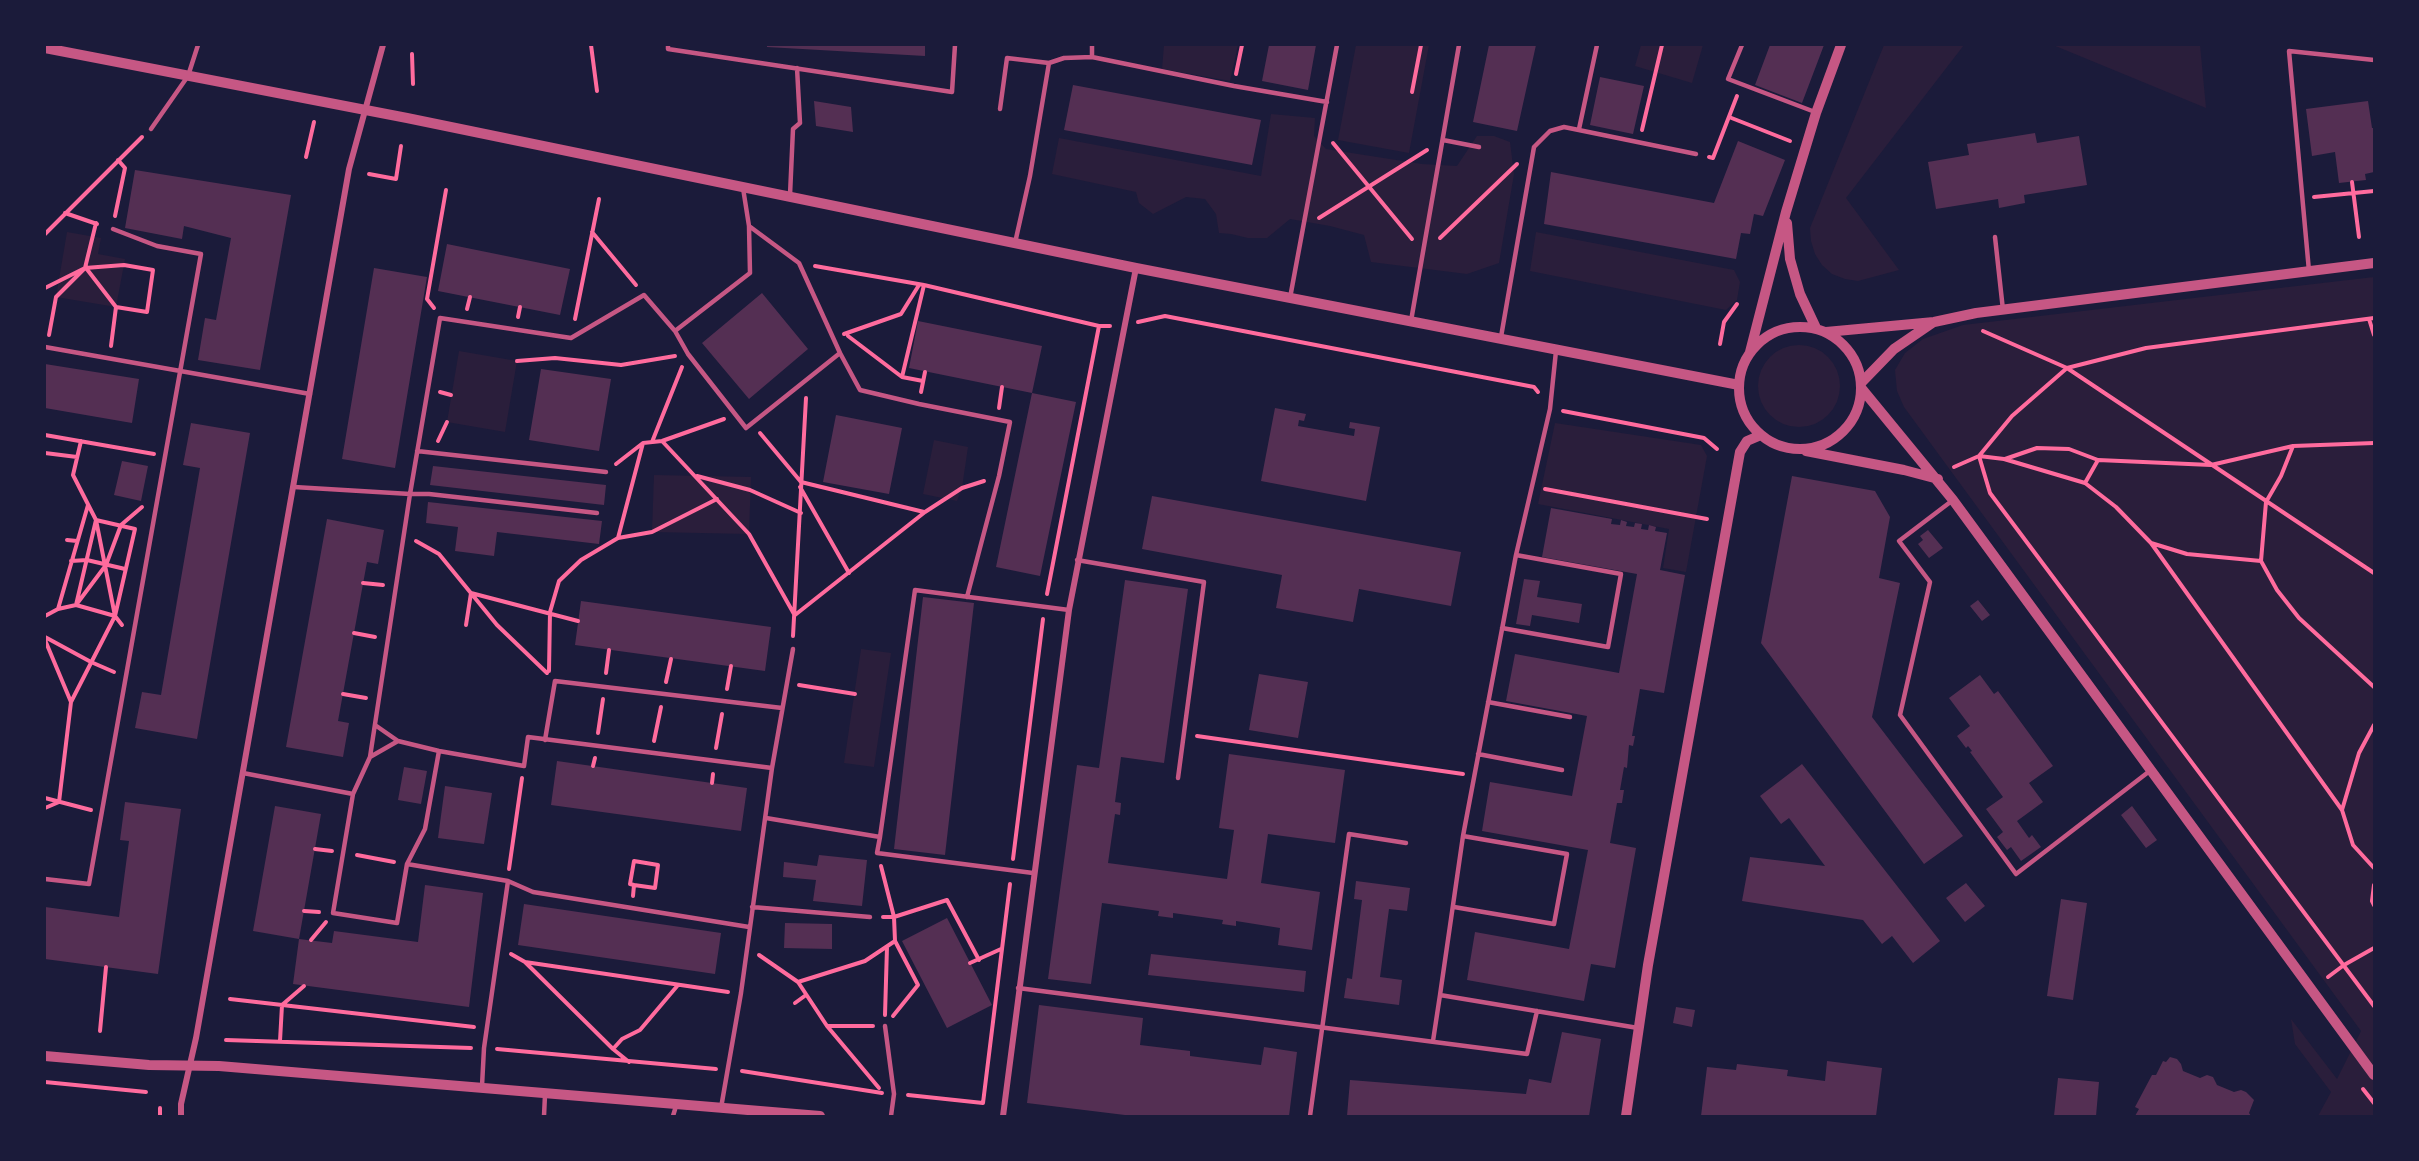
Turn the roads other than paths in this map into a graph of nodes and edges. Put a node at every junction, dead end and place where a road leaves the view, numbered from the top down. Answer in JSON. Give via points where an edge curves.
{"nodes":[{"id":1,"x":198,"y":45,"type":"edge"},
{"id":2,"x":383,"y":45,"type":"edge"},
{"id":3,"x":668,"y":45,"type":"edge"},
{"id":4,"x":955,"y":45,"type":"edge"},
{"id":5,"x":1092,"y":45,"type":"edge"},
{"id":6,"x":1337,"y":45,"type":"edge"},
{"id":7,"x":1459,"y":45,"type":"edge"},
{"id":8,"x":1597,"y":45,"type":"edge"},
{"id":9,"x":1742,"y":45,"type":"edge"},
{"id":10,"x":1841,"y":45,"type":"edge"},
{"id":11,"x":45,"y":48,"type":"edge"},
{"id":12,"x":1092,"y":57,"type":"junction"},
{"id":13,"x":2374,"y":60,"type":"edge"},
{"id":14,"x":1049,"y":63,"type":"junction"},
{"id":15,"x":797,"y":68,"type":"junction"},
{"id":16,"x":188,"y":76,"type":"junction"},
{"id":17,"x":1327,"y":102,"type":"junction"},
{"id":18,"x":1000,"y":109,"type":"dead end"},
{"id":19,"x":366,"y":110,"type":"junction"},
{"id":20,"x":1816,"y":113,"type":"junction"},
{"id":21,"x":151,"y":129,"type":"road end"},
{"id":22,"x":1579,"y":129,"type":"junction"},
{"id":23,"x":1443,"y":140,"type":"junction"},
{"id":24,"x":1479,"y":147,"type":"dead end"},
{"id":25,"x":1696,"y":154,"type":"road end"},
{"id":26,"x":743,"y":188,"type":"junction"},
{"id":27,"x":790,"y":198,"type":"junction"},
{"id":28,"x":1786,"y":213,"type":"junction"},
{"id":29,"x":749,"y":226,"type":"junction"},
{"id":30,"x":113,"y":228,"type":"road end"},
{"id":31,"x":1995,"y":237,"type":"dead end"},
{"id":32,"x":1015,"y":243,"type":"junction"},
{"id":33,"x":2374,"y":263,"type":"edge"},
{"id":34,"x":1136,"y":268,"type":"junction"},
{"id":35,"x":2309,"y":271,"type":"junction"},
{"id":36,"x":1290,"y":298,"type":"junction"},
{"id":37,"x":2003,"y":310,"type":"junction"},
{"id":38,"x":1411,"y":321,"type":"junction"},
{"id":39,"x":1934,"y":322,"type":"junction"},
{"id":40,"x":675,"y":330,"type":"junction"},
{"id":41,"x":1821,"y":330,"type":"junction"},
{"id":42,"x":1501,"y":340,"type":"junction"},
{"id":43,"x":46,"y":347,"type":"edge"},
{"id":44,"x":1556,"y":351,"type":"junction"},
{"id":45,"x":1750,"y":352,"type":"junction"},
{"id":46,"x":840,"y":353,"type":"junction"},
{"id":47,"x":179,"y":370,"type":"junction"},
{"id":48,"x":1739,"y":385,"type":"junction"},
{"id":49,"x":1862,"y":386,"type":"junction"},
{"id":50,"x":310,"y":394,"type":"junction"},
{"id":51,"x":1761,"y":435,"type":"junction"},
{"id":52,"x":1797,"y":449,"type":"junction"},
{"id":53,"x":417,"y":451,"type":"junction"},
{"id":54,"x":606,"y":472,"type":"road end"},
{"id":55,"x":1938,"y":479,"type":"junction"},
{"id":56,"x":294,"y":487,"type":"junction"},
{"id":57,"x":410,"y":494,"type":"junction"},
{"id":58,"x":1953,"y":500,"type":"junction"},
{"id":59,"x":597,"y":513,"type":"dead end"},
{"id":60,"x":1516,"y":555,"type":"junction"},
{"id":61,"x":1077,"y":560,"type":"junction"},
{"id":62,"x":967,"y":597,"type":"junction"},
{"id":63,"x":1069,"y":610,"type":"junction"},
{"id":64,"x":1502,"y":628,"type":"junction"},
{"id":65,"x":793,"y":649,"type":"road end"},
{"id":66,"x":1488,"y":702,"type":"junction"},
{"id":67,"x":782,"y":708,"type":"junction"},
{"id":68,"x":1570,"y":717,"type":"dead end"},
{"id":69,"x":375,"y":725,"type":"junction"},
{"id":70,"x":545,"y":740,"type":"junction"},
{"id":71,"x":398,"y":741,"type":"junction"},
{"id":72,"x":439,"y":751,"type":"junction"},
{"id":73,"x":1478,"y":753,"type":"junction"},
{"id":74,"x":370,"y":757,"type":"junction"},
{"id":75,"x":772,"y":768,"type":"junction"},
{"id":76,"x":1562,"y":770,"type":"dead end"},
{"id":77,"x":2151,"y":770,"type":"junction"},
{"id":78,"x":243,"y":773,"type":"junction"},
{"id":79,"x":1178,"y":778,"type":"dead end"},
{"id":80,"x":353,"y":794,"type":"junction"},
{"id":81,"x":766,"y":818,"type":"junction"},
{"id":82,"x":1463,"y":836,"type":"junction"},
{"id":83,"x":879,"y":837,"type":"junction"},
{"id":84,"x":1406,"y":843,"type":"dead end"},
{"id":85,"x":407,"y":864,"type":"junction"},
{"id":86,"x":1033,"y":873,"type":"junction"},
{"id":87,"x":45,"y":879,"type":"edge"},
{"id":88,"x":508,"y":881,"type":"junction"},
{"id":89,"x":752,"y":907,"type":"junction"},
{"id":90,"x":1454,"y":907,"type":"junction"},
{"id":91,"x":870,"y":917,"type":"road end"},
{"id":92,"x":749,"y":927,"type":"junction"},
{"id":93,"x":1018,"y":988,"type":"junction"},
{"id":94,"x":1440,"y":995,"type":"junction"},
{"id":95,"x":1537,"y":1011,"type":"junction"},
{"id":96,"x":885,"y":1026,"type":"road end"},
{"id":97,"x":1320,"y":1027,"type":"junction"},
{"id":98,"x":1638,"y":1028,"type":"junction"},
{"id":99,"x":1433,"y":1041,"type":"junction"},
{"id":100,"x":45,"y":1056,"type":"edge"},
{"id":101,"x":189,"y":1067,"type":"junction"},
{"id":102,"x":2374,"y":1074,"type":"edge"},
{"id":103,"x":482,"y":1088,"type":"junction"},
{"id":104,"x":545,"y":1094,"type":"junction"},
{"id":105,"x":721,"y":1108,"type":"junction"},
{"id":106,"x":675,"y":1111,"type":"edge"},
{"id":107,"x":181,"y":1116,"type":"edge"},
{"id":108,"x":544,"y":1116,"type":"edge"},
{"id":109,"x":820,"y":1116,"type":"edge"},
{"id":110,"x":891,"y":1116,"type":"edge"},
{"id":111,"x":1003,"y":1116,"type":"edge"},
{"id":112,"x":1310,"y":1116,"type":"edge"},
{"id":113,"x":1626,"y":1116,"type":"edge"}],
"edges":[{"from":1,"to":16,"type":"lane"},
{"from":2,"to":19,"type":"street"},
{"from":3,"to":15,"type":"lane","via":[[668,49]]},
{"from":4,"to":15,"type":"lane","via":[[952,92]]},
{"from":5,"to":12,"type":"lane"},
{"from":6,"to":17,"type":"lane"},
{"from":7,"to":23,"type":"lane"},
{"from":8,"to":22,"type":"lane"},
{"from":9,"to":20,"type":"lane","via":[[1728,79]]},
{"from":10,"to":20,"type":"street"},
{"from":11,"to":16,"type":"street"},
{"from":12,"to":14,"type":"lane","via":[[1064,57]]},
{"from":12,"to":17,"type":"lane"},
{"from":13,"to":35,"type":"lane","via":[[2289,51]]},
{"from":14,"to":18,"type":"lane","via":[[1007,58]]},
{"from":14,"to":32,"type":"lane"},
{"from":15,"to":27,"type":"lane","via":[[800,123],[793,129]]},
{"from":16,"to":19,"type":"street"},
{"from":16,"to":21,"type":"lane"},
{"from":17,"to":36,"type":"lane"},
{"from":19,"to":26,"type":"street"},
{"from":19,"to":50,"type":"street","via":[[349,169]]},
{"from":20,"to":28,"type":"street"},
{"from":22,"to":25,"type":"lane"},
{"from":22,"to":42,"type":"lane","via":[[1564,127],[1550,131],[1534,147]]},
{"from":23,"to":24,"type":"lane"},
{"from":23,"to":38,"type":"lane"},
{"from":26,"to":27,"type":"street"},
{"from":26,"to":29,"type":"lane"},
{"from":27,"to":32,"type":"street"},
{"from":28,"to":41,"type":"street","via":[[1790,259],[1800,294]]},
{"from":28,"to":45,"type":"street"},
{"from":29,"to":40,"type":"lane","via":[[750,273]]},
{"from":29,"to":46,"type":"lane","via":[[799,263]]},
{"from":30,"to":47,"type":"lane","via":[[157,246],[201,254]]},
{"from":31,"to":37,"type":"lane"},
{"from":32,"to":34,"type":"street"},
{"from":33,"to":35,"type":"street"},
{"from":34,"to":36,"type":"street"},
{"from":34,"to":61,"type":"street"},
{"from":35,"to":37,"type":"street"},
{"from":36,"to":38,"type":"street"},
{"from":37,"to":39,"type":"street"},
{"from":38,"to":42,"type":"street"},
{"from":39,"to":41,"type":"street"},
{"from":39,"to":49,"type":"street","via":[[1894,349]]},
{"from":40,"to":46,"type":"lane","via":[[688,354],[746,428]]},
{"from":40,"to":53,"type":"lane","via":[[644,295],[571,338],[440,318]]},
{"from":41,"to":45,"type":"street","via":[[1786,328],[1766,337]]},
{"from":41,"to":49,"type":"street","via":[[1845,345],[1858,366]]},
{"from":42,"to":44,"type":"street"},
{"from":43,"to":47,"type":"lane"},
{"from":44,"to":48,"type":"street"},
{"from":44,"to":60,"type":"lane","via":[[1550,409]]},
{"from":45,"to":48,"type":"street"},
{"from":46,"to":62,"type":"lane","via":[[860,390],[1010,422]]},
{"from":47,"to":50,"type":"lane"},
{"from":47,"to":87,"type":"lane","via":[[89,884]]},
{"from":48,"to":51,"type":"street","via":[[1741,404]]},
{"from":49,"to":52,"type":"street","via":[[1857,413],[1842,433],[1821,445]]},
{"from":49,"to":55,"type":"street"},
{"from":50,"to":56,"type":"street"},
{"from":51,"to":52,"type":"street","via":[[1778,445]]},
{"from":51,"to":98,"type":"street","via":[[1748,441],[1740,452]]},
{"from":52,"to":55,"type":"street"},
{"from":53,"to":54,"type":"lane"},
{"from":53,"to":57,"type":"lane"},
{"from":55,"to":58,"type":"street"},
{"from":56,"to":57,"type":"lane"},
{"from":56,"to":78,"type":"street"},
{"from":57,"to":59,"type":"lane"},
{"from":57,"to":69,"type":"lane"},
{"from":58,"to":77,"type":"street"},
{"from":58,"to":77,"type":"lane","via":[[1899,541],[1930,582],[1900,715],[2016,874]]},
{"from":60,"to":64,"type":"lane"},
{"from":60,"to":64,"type":"lane","via":[[1621,574],[1608,647]]},
{"from":61,"to":63,"type":"street"},
{"from":61,"to":79,"type":"lane","via":[[1204,582]]},
{"from":62,"to":63,"type":"lane"},
{"from":62,"to":83,"type":"lane","via":[[915,590]]},
{"from":63,"to":86,"type":"street"},
{"from":64,"to":66,"type":"lane"},
{"from":65,"to":67,"type":"lane"},
{"from":66,"to":68,"type":"lane"},
{"from":66,"to":73,"type":"lane"},
{"from":67,"to":70,"type":"lane","via":[[555,681]]},
{"from":67,"to":75,"type":"lane"},
{"from":69,"to":71,"type":"lane"},
{"from":69,"to":74,"type":"lane"},
{"from":70,"to":72,"type":"lane","via":[[528,737],[524,766]]},
{"from":70,"to":75,"type":"lane"},
{"from":71,"to":72,"type":"lane"},
{"from":71,"to":74,"type":"lane"},
{"from":72,"to":85,"type":"lane","via":[[425,829]]},
{"from":73,"to":76,"type":"lane"},
{"from":73,"to":82,"type":"lane"},
{"from":74,"to":80,"type":"lane"},
{"from":75,"to":81,"type":"lane"},
{"from":77,"to":102,"type":"street"},
{"from":78,"to":80,"type":"lane"},
{"from":78,"to":101,"type":"street"},
{"from":80,"to":85,"type":"lane","via":[[333,913],[397,923]]},
{"from":81,"to":83,"type":"lane"},
{"from":81,"to":89,"type":"lane"},
{"from":82,"to":90,"type":"lane"},
{"from":82,"to":90,"type":"lane","via":[[1566,854],[1554,924]]},
{"from":83,"to":86,"type":"lane","via":[[877,854]]},
{"from":84,"to":97,"type":"lane","via":[[1349,834]]},
{"from":85,"to":88,"type":"lane"},
{"from":86,"to":93,"type":"street"},
{"from":88,"to":92,"type":"lane","via":[[533,892]]},
{"from":88,"to":103,"type":"lane","via":[[484,1048]]},
{"from":89,"to":91,"type":"lane"},
{"from":89,"to":92,"type":"lane"},
{"from":90,"to":94,"type":"lane"},
{"from":92,"to":105,"type":"lane"},
{"from":93,"to":97,"type":"lane"},
{"from":93,"to":111,"type":"street"},
{"from":94,"to":95,"type":"lane"},
{"from":94,"to":99,"type":"lane"},
{"from":95,"to":98,"type":"lane"},
{"from":95,"to":99,"type":"lane","via":[[1527,1054]]},
{"from":96,"to":110,"type":"lane","via":[[894,1094]]},
{"from":97,"to":99,"type":"lane"},
{"from":97,"to":112,"type":"lane"},
{"from":98,"to":113,"type":"street"},
{"from":100,"to":101,"type":"street"},
{"from":101,"to":103,"type":"street","via":[[219,1066]]},
{"from":101,"to":107,"type":"street"},
{"from":103,"to":104,"type":"street"},
{"from":104,"to":106,"type":"street"},
{"from":104,"to":108,"type":"lane"},
{"from":105,"to":106,"type":"street"},
{"from":105,"to":109,"type":"street"}]}
